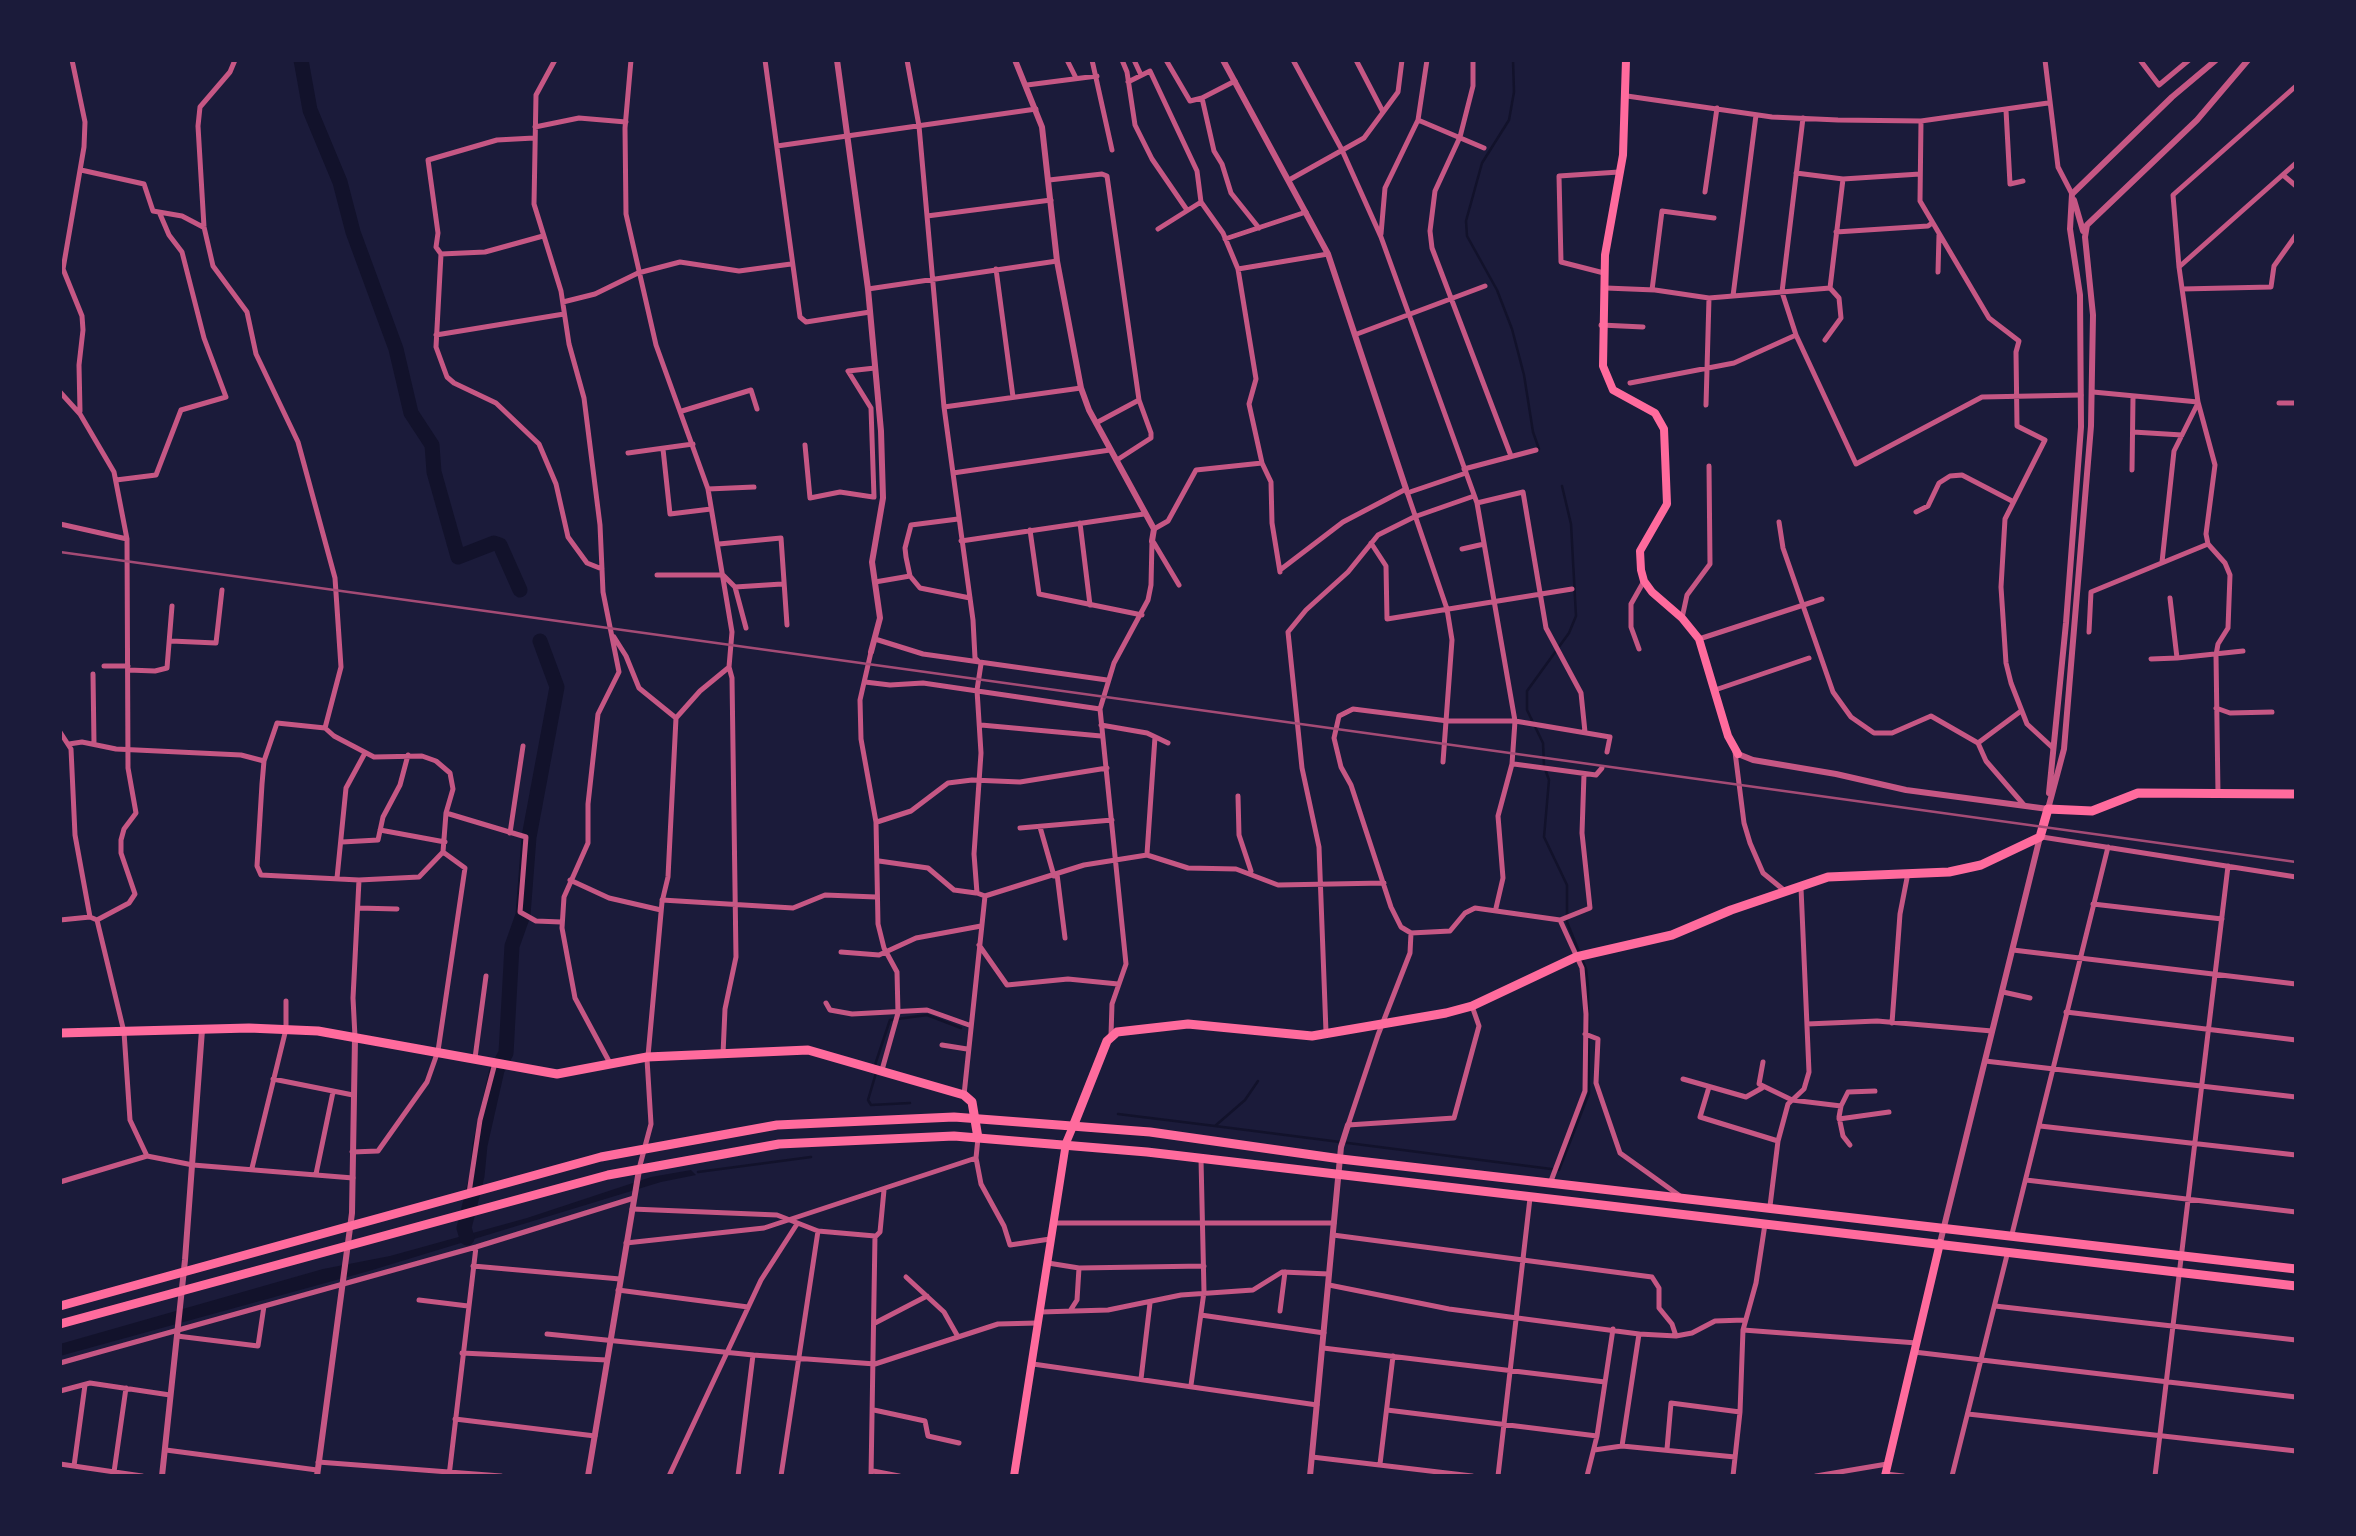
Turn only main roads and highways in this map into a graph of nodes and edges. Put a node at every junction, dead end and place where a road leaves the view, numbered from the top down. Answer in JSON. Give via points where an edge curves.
{"nodes":[{"id":1,"x":1626,"y":60,"type":"edge"},
{"id":2,"x":1736,"y":752,"type":"road end"},
{"id":3,"x":2296,"y":794,"type":"edge"},
{"id":4,"x":60,"y":1033,"type":"edge"},
{"id":5,"x":977,"y":1117,"type":"junction"},
{"id":6,"x":1074,"y":1124,"type":"junction"},
{"id":7,"x":978,"y":1138,"type":"junction"},
{"id":8,"x":1066,"y":1143,"type":"junction"},
{"id":9,"x":1940,"y":1243,"type":"junction"},
{"id":10,"x":2296,"y":1268,"type":"edge"},
{"id":11,"x":2296,"y":1286,"type":"edge"},
{"id":12,"x":60,"y":1306,"type":"edge"},
{"id":13,"x":60,"y":1324,"type":"edge"},
{"id":14,"x":1886,"y":1471,"type":"edge"},
{"id":15,"x":1014,"y":1476,"type":"edge"}],
"edges":[{"from":1,"to":2,"type":"main road","via":[[1603,288],[1605,376],[1614,390],[1655,413],[1666,436],[1667,504],[1640,551],[1644,581],[1699,639]]},
{"from":3,"to":6,"type":"main road","via":[[2138,794],[2092,811],[2048,809],[2040,837],[1966,870],[1841,875],[1801,885],[1672,935],[1576,957],[1472,1006],[1383,1025],[1288,1036],[1188,1024],[1125,1030],[1112,1035]]},
{"from":4,"to":5,"type":"main road","via":[[286,1028],[556,1074],[648,1057],[808,1050],[964,1095]]},
{"from":5,"to":6,"type":"main road"},
{"from":5,"to":7,"type":"main road"},
{"from":5,"to":12,"type":"main road","via":[[777,1125],[646,1148]]},
{"from":6,"to":8,"type":"main road"},
{"from":6,"to":10,"type":"main road"},
{"from":7,"to":8,"type":"main road"},
{"from":7,"to":13,"type":"main road","via":[[779,1144],[639,1170]]},
{"from":8,"to":9,"type":"main road"},
{"from":8,"to":15,"type":"main road"},
{"from":9,"to":11,"type":"main road"},
{"from":9,"to":14,"type":"main road"}]}
